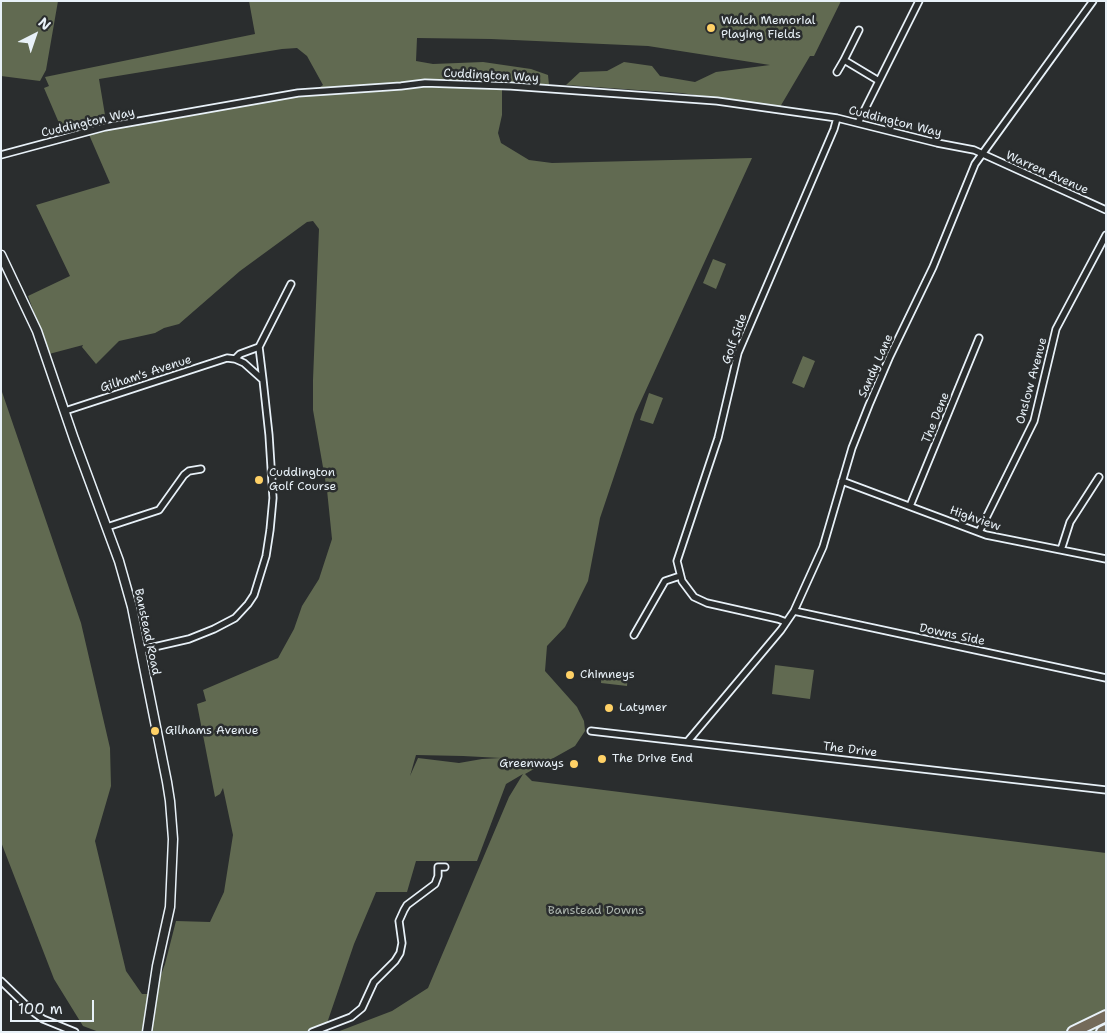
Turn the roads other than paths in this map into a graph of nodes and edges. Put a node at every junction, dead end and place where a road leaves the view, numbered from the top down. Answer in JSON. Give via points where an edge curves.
{"nodes":[{"id":1,"x":919,"y":1,"type":"edge"},
{"id":2,"x":1093,"y":1,"type":"edge"},
{"id":3,"x":859,"y":30,"type":"dead end"},
{"id":4,"x":844,"y":60,"type":"junction"},
{"id":5,"x":838,"y":72,"type":"dead end"},
{"id":6,"x":879,"y":81,"type":"junction"},
{"id":7,"x":837,"y":118,"type":"junction"},
{"id":8,"x":858,"y":123,"type":"junction"},
{"id":9,"x":980,"y":154,"type":"junction"},
{"id":10,"x":1,"y":155,"type":"edge"},
{"id":11,"x":1106,"y":210,"type":"edge"},
{"id":12,"x":1106,"y":235,"type":"edge"},
{"id":13,"x":1,"y":255,"type":"edge"},
{"id":14,"x":290,"y":284,"type":"dead end"},
{"id":15,"x":980,"y":338,"type":"dead end"},
{"id":16,"x":259,"y":347,"type":"junction"},
{"id":17,"x":235,"y":359,"type":"junction"},
{"id":18,"x":263,"y":380,"type":"junction"},
{"id":19,"x":65,"y":411,"type":"junction"},
{"id":20,"x":201,"y":469,"type":"dead end"},
{"id":21,"x":1099,"y":477,"type":"dead end"},
{"id":22,"x":842,"y":481,"type":"junction"},
{"id":23,"x":910,"y":506,"type":"junction"},
{"id":24,"x":107,"y":527,"type":"junction"},
{"id":25,"x":979,"y":532,"type":"junction"},
{"id":26,"x":1061,"y":550,"type":"junction"},
{"id":27,"x":1106,"y":559,"type":"edge"},
{"id":28,"x":680,"y":576,"type":"junction"},
{"id":29,"x":794,"y":611,"type":"junction"},
{"id":30,"x":786,"y":622,"type":"junction"},
{"id":31,"x":634,"y":635,"type":"dead end"},
{"id":32,"x":141,"y":650,"type":"junction"},
{"id":33,"x":1106,"y":678,"type":"edge"},
{"id":34,"x":591,"y":731,"type":"dead end"},
{"id":35,"x":688,"y":741,"type":"junction"},
{"id":36,"x":1106,"y":790,"type":"edge"},
{"id":37,"x":445,"y":867,"type":"dead end"},
{"id":38,"x":1,"y":981,"type":"edge"},
{"id":39,"x":1106,"y":1016,"type":"edge"},
{"id":40,"x":1106,"y":1030,"type":"edge"},
{"id":41,"x":75,"y":1032,"type":"edge"},
{"id":42,"x":147,"y":1032,"type":"edge"},
{"id":43,"x":312,"y":1032,"type":"edge"},
{"id":44,"x":1073,"y":1032,"type":"edge"},
{"id":45,"x":1102,"y":1032,"type":"edge"}],
"edges":[{"from":1,"to":6,"type":"street"},
{"from":2,"to":9,"type":"street","name":"Sandy Lane"},
{"from":3,"to":4,"type":"street"},
{"from":4,"to":5,"type":"street"},
{"from":4,"to":6,"type":"street"},
{"from":6,"to":8,"type":"street"},
{"from":7,"to":8,"type":"street","name":"Cuddington Way"},
{"from":7,"to":10,"type":"street","name":"Cuddington Way","via":[[717,101],[425,83],[251,100],[105,127]]},
{"from":7,"to":28,"type":"street","name":"Golf Side","via":[[738,353],[718,438],[677,561]]},
{"from":8,"to":9,"type":"street","name":"Cuddington Way"},
{"from":9,"to":11,"type":"street","name":"Warren Avenue"},
{"from":9,"to":22,"type":"street","name":"Sandy Lane","via":[[882,373]]},
{"from":12,"to":25,"type":"street","name":"Onslow Avenue","via":[[1056,329],[1034,421]]},
{"from":13,"to":19,"type":"street","name":"Banstead Road","via":[[37,332]]},
{"from":14,"to":16,"type":"street"},
{"from":15,"to":23,"type":"street","name":"The Dene"},
{"from":16,"to":17,"type":"street","name":"Gilham's Avenue"},
{"from":16,"to":18,"type":"street"},
{"from":17,"to":18,"type":"street","via":[[254,370]]},
{"from":17,"to":19,"type":"street","name":"Gilham's Avenue","via":[[227,358]]},
{"from":18,"to":32,"type":"street","via":[[269,435],[271,523],[266,556],[254,595],[242,611],[220,626],[189,639]]},
{"from":19,"to":24,"type":"street","name":"Banstead Road"},
{"from":20,"to":24,"type":"street","via":[[184,474],[159,510]]},
{"from":21,"to":26,"type":"street","via":[[1070,522]]},
{"from":22,"to":23,"type":"street","name":"Highview"},
{"from":22,"to":29,"type":"street","name":"Sandy Lane","via":[[823,547]]},
{"from":23,"to":25,"type":"street","name":"Highview"},
{"from":24,"to":32,"type":"street","name":"Banstead Road","via":[[125,582]]},
{"from":25,"to":26,"type":"street","name":"Highview"},
{"from":26,"to":27,"type":"street","name":"Highview"},
{"from":28,"to":30,"type":"street","via":[[690,593],[700,600]]},
{"from":28,"to":31,"type":"street","via":[[665,580]]},
{"from":29,"to":30,"type":"street","name":"Sandy Lane"},
{"from":29,"to":33,"type":"street","name":"Downs Side"},
{"from":30,"to":35,"type":"street","name":"Sandy Lane"},
{"from":32,"to":42,"type":"street","name":"Banstead Road","via":[[170,801],[173,855],[170,907]]},
{"from":34,"to":35,"type":"street","name":"The Drive"},
{"from":35,"to":36,"type":"street","name":"The Drive"},
{"from":37,"to":43,"type":"street","via":[[438,867],[435,884],[404,910],[400,920],[400,953],[374,982],[362,1008]]},
{"from":38,"to":41,"type":"street","via":[[42,1019]]},
{"from":39,"to":44,"type":"highway"},
{"from":40,"to":45,"type":"highway"}]}
